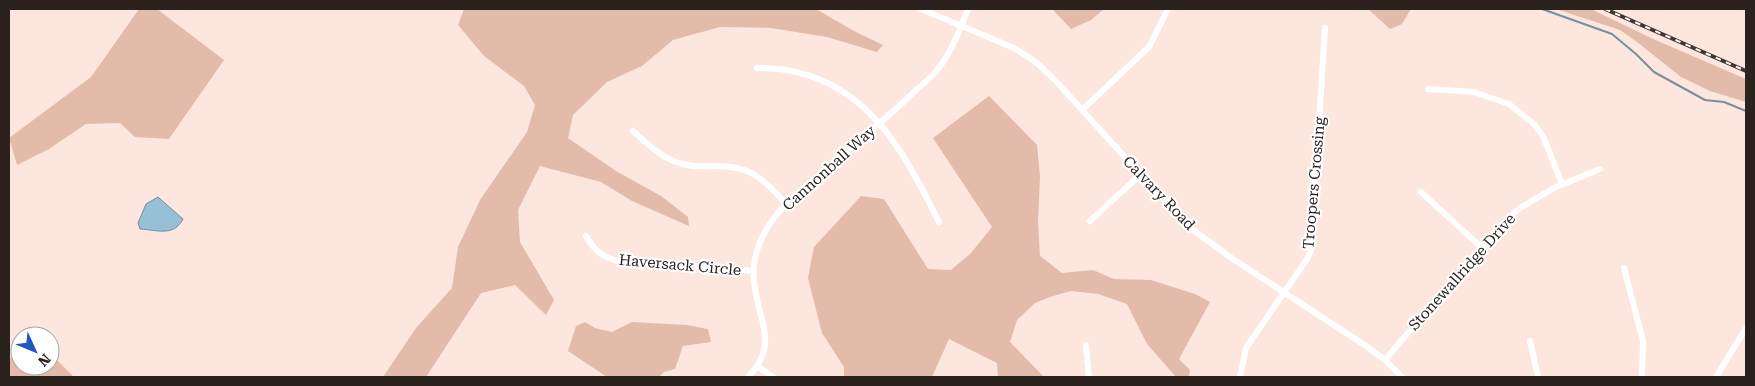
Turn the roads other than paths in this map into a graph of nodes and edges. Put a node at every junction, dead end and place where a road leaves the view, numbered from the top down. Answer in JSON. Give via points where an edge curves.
{"nodes":[{"id":1,"x":922,"y":9,"type":"edge"},
{"id":2,"x":968,"y":9,"type":"edge"},
{"id":3,"x":1168,"y":9,"type":"edge"},
{"id":4,"x":961,"y":26,"type":"junction"},
{"id":5,"x":1325,"y":28,"type":"dead end"},
{"id":6,"x":757,"y":68,"type":"dead end"},
{"id":7,"x":1428,"y":89,"type":"dead end"},
{"id":8,"x":1082,"y":110,"type":"junction"},
{"id":9,"x":878,"y":124,"type":"junction"},
{"id":10,"x":633,"y":131,"type":"dead end"},
{"id":11,"x":1600,"y":169,"type":"dead end"},
{"id":12,"x":1141,"y":174,"type":"junction"},
{"id":13,"x":1562,"y":184,"type":"junction"},
{"id":14,"x":1421,"y":192,"type":"dead end"},
{"id":15,"x":786,"y":204,"type":"junction"},
{"id":16,"x":1090,"y":221,"type":"dead end"},
{"id":17,"x":939,"y":222,"type":"dead end"},
{"id":18,"x":586,"y":236,"type":"dead end"},
{"id":19,"x":1481,"y":247,"type":"junction"},
{"id":20,"x":1624,"y":268,"type":"dead end"},
{"id":21,"x":754,"y":271,"type":"junction"},
{"id":22,"x":1285,"y":292,"type":"junction"},
{"id":23,"x":1746,"y":328,"type":"edge"},
{"id":24,"x":1530,"y":341,"type":"dead end"},
{"id":25,"x":1086,"y":345,"type":"dead end"},
{"id":26,"x":1385,"y":360,"type":"junction"},
{"id":27,"x":757,"y":366,"type":"junction"},
{"id":28,"x":748,"y":377,"type":"edge"},
{"id":29,"x":773,"y":377,"type":"edge"},
{"id":30,"x":1089,"y":377,"type":"edge"},
{"id":31,"x":1240,"y":377,"type":"edge"},
{"id":32,"x":1402,"y":377,"type":"edge"},
{"id":33,"x":1538,"y":377,"type":"edge"},
{"id":34,"x":1642,"y":377,"type":"edge"},
{"id":35,"x":1716,"y":377,"type":"edge"}],
"edges":[{"from":1,"to":4,"type":"street","name":"Calvary Road"},
{"from":2,"to":4,"type":"street","name":"Cannonball Way"},
{"from":3,"to":8,"type":"street","via":[[1149,47]]},
{"from":4,"to":8,"type":"street","name":"Calvary Road","via":[[1026,55]]},
{"from":4,"to":9,"type":"street","name":"Cannonball Way","via":[[949,54],[937,70]]},
{"from":5,"to":22,"type":"street","name":"Troopers Crossing","via":[[1311,250]]},
{"from":6,"to":9,"type":"street","via":[[797,71],[836,87],[862,104]]},
{"from":7,"to":13,"type":"street","via":[[1474,92],[1509,104],[1534,124],[1543,136]]},
{"from":8,"to":12,"type":"street","name":"Calvary Road"},
{"from":9,"to":15,"type":"street","name":"Cannonball Way"},
{"from":9,"to":17,"type":"street","via":[[900,149]]},
{"from":10,"to":15,"type":"street","via":[[660,154],[679,163],[749,171],[768,183]]},
{"from":11,"to":13,"type":"street","name":"Stonewallridge Drive"},
{"from":12,"to":16,"type":"street"},
{"from":12,"to":22,"type":"street","name":"Calvary Road","via":[[1193,230]]},
{"from":13,"to":19,"type":"street","name":"Stonewallridge Drive","via":[[1520,208]]},
{"from":14,"to":19,"type":"street"},
{"from":15,"to":21,"type":"street","name":"Cannonball Way","via":[[764,232]]},
{"from":18,"to":21,"type":"street","name":"Haversack Circle","via":[[593,249],[617,261]]},
{"from":19,"to":26,"type":"street","name":"Stonewallridge Drive"},
{"from":20,"to":34,"type":"street","via":[[1643,341]]},
{"from":21,"to":27,"type":"street","name":"Cannonball Way","via":[[766,340],[762,360]]},
{"from":22,"to":26,"type":"street","name":"Calvary Road"},
{"from":22,"to":31,"type":"street","name":"Troopers Crossing","via":[[1246,348]]},
{"from":23,"to":35,"type":"street"},
{"from":24,"to":33,"type":"street"},
{"from":25,"to":30,"type":"street"},
{"from":26,"to":32,"type":"street","name":"Calvary Road"},
{"from":27,"to":28,"type":"street","name":"Cannonball Way"},
{"from":27,"to":29,"type":"street"}]}
